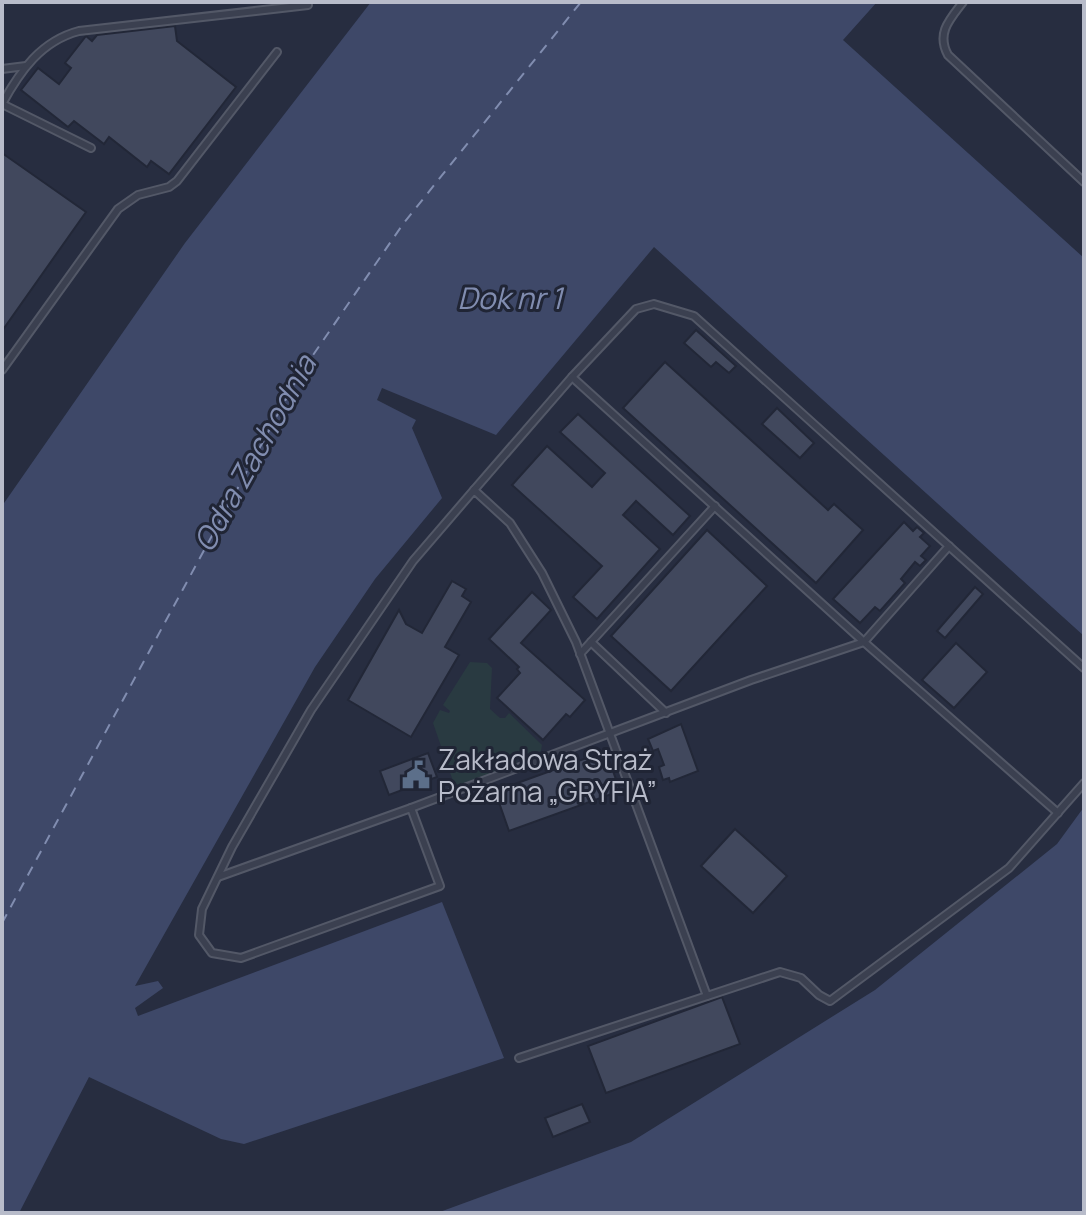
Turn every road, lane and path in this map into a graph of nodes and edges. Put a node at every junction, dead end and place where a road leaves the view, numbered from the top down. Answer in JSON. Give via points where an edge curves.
{"nodes":[{"id":1,"x":963,"y":2,"type":"edge"},
{"id":2,"x":308,"y":5,"type":"dead end"},
{"id":3,"x":277,"y":52,"type":"dead end"},
{"id":4,"x":26,"y":66,"type":"junction"},
{"id":5,"x":2,"y":69,"type":"edge"},
{"id":6,"x":91,"y":148,"type":"dead end"},
{"id":7,"x":1084,"y":182,"type":"edge"},
{"id":8,"x":2,"y":370,"type":"edge"},
{"id":9,"x":572,"y":377,"type":"junction"},
{"id":10,"x":474,"y":490,"type":"junction"},
{"id":11,"x":715,"y":506,"type":"junction"},
{"id":12,"x":949,"y":546,"type":"junction"},
{"id":13,"x":591,"y":642,"type":"junction"},
{"id":14,"x":864,"y":642,"type":"junction"},
{"id":15,"x":580,"y":654,"type":"junction"},
{"id":16,"x":1084,"y":668,"type":"edge"},
{"id":17,"x":666,"y":713,"type":"junction"},
{"id":18,"x":610,"y":734,"type":"junction"},
{"id":19,"x":1084,"y":783,"type":"edge"},
{"id":20,"x":411,"y":808,"type":"junction"},
{"id":21,"x":1058,"y":813,"type":"junction"},
{"id":22,"x":218,"y":877,"type":"junction"},
{"id":23,"x":707,"y":996,"type":"junction"},
{"id":24,"x":519,"y":1058,"type":"dead end"}],
"edges":[{"from":1,"to":7,"type":"lane","via":[[944,31],[948,55]]},
{"from":2,"to":4,"type":"lane","via":[[79,31],[52,43]]},
{"from":3,"to":8,"type":"lane","via":[[174,184],[138,195],[118,209]]},
{"from":4,"to":5,"type":"lane"},
{"from":4,"to":6,"type":"lane","via":[[2,104]]},
{"from":9,"to":10,"type":"lane"},
{"from":9,"to":11,"type":"lane"},
{"from":9,"to":12,"type":"lane","via":[[636,309],[654,304],[694,316]]},
{"from":10,"to":15,"type":"lane","via":[[510,523],[542,573]]},
{"from":10,"to":22,"type":"lane","via":[[365,628],[311,710]]},
{"from":11,"to":13,"type":"lane"},
{"from":11,"to":14,"type":"lane"},
{"from":12,"to":14,"type":"lane"},
{"from":12,"to":16,"type":"lane"},
{"from":13,"to":15,"type":"lane"},
{"from":13,"to":17,"type":"lane"},
{"from":14,"to":17,"type":"lane"},
{"from":14,"to":21,"type":"lane"},
{"from":15,"to":18,"type":"lane"},
{"from":17,"to":18,"type":"lane"},
{"from":18,"to":20,"type":"lane"},
{"from":18,"to":23,"type":"lane"},
{"from":19,"to":21,"type":"lane"},
{"from":20,"to":22,"type":"lane"},
{"from":20,"to":22,"type":"lane","via":[[440,886],[241,958],[212,953],[199,935],[202,909]]},
{"from":21,"to":23,"type":"lane","via":[[1009,868],[830,1001],[801,978],[780,972]]},
{"from":23,"to":24,"type":"lane"}]}
